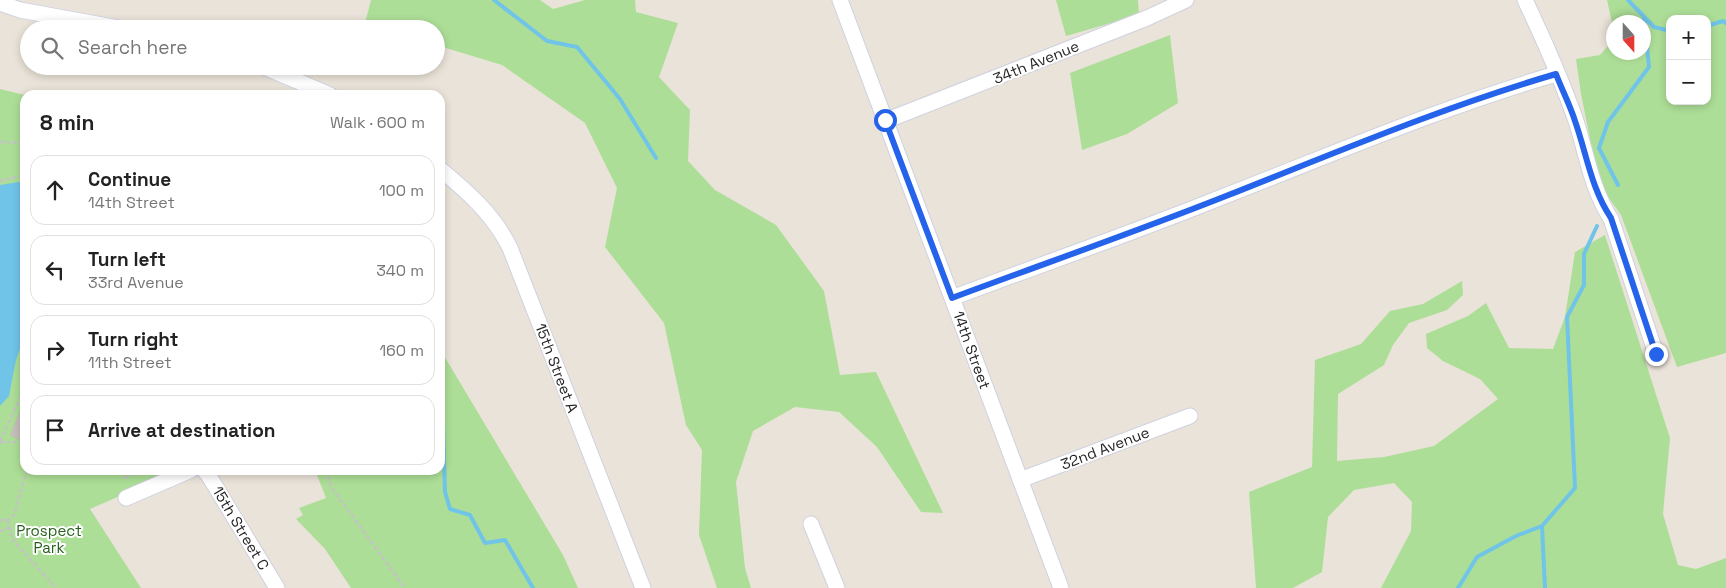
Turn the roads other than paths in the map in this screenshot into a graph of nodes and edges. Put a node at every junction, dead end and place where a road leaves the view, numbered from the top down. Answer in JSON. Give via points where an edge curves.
{"nodes":[{"id":1,"x":840,"y":0,"type":"edge"},
{"id":2,"x":1186,"y":0,"type":"edge"},
{"id":3,"x":1526,"y":0,"type":"edge"},
{"id":4,"x":0,"y":3,"type":"edge"},
{"id":5,"x":75,"y":20,"type":"edge"},
{"id":6,"x":1556,"y":74,"type":"junction"},
{"id":7,"x":283,"y":75,"type":"edge"},
{"id":8,"x":318,"y":90,"type":"edge"},
{"id":9,"x":885,"y":120,"type":"junction"},
{"id":10,"x":445,"y":173,"type":"edge"},
{"id":11,"x":952,"y":298,"type":"junction"},
{"id":12,"x":1656,"y":354,"type":"dead end"},
{"id":13,"x":1190,"y":416,"type":"dead end"},
{"id":14,"x":179,"y":475,"type":"edge"},
{"id":15,"x":208,"y":475,"type":"edge"},
{"id":16,"x":1020,"y":480,"type":"junction"},
{"id":17,"x":126,"y":498,"type":"dead end"},
{"id":18,"x":811,"y":524,"type":"dead end"},
{"id":19,"x":276,"y":588,"type":"edge"},
{"id":20,"x":643,"y":588,"type":"edge"},
{"id":21,"x":836,"y":588,"type":"edge"},
{"id":22,"x":1060,"y":588,"type":"edge"}],
"edges":[{"from":1,"to":9,"type":"street","name":"14th Street"},
{"from":2,"to":9,"type":"street","name":"34th Avenue"},
{"from":3,"to":6,"type":"street"},
{"from":4,"to":5,"type":"street"},
{"from":6,"to":11,"type":"street","via":[[1379,134],[1172,217]]},
{"from":6,"to":12,"type":"street","via":[[1575,121],[1592,184],[1611,218]]},
{"from":7,"to":8,"type":"street"},
{"from":9,"to":11,"type":"street","name":"14th Street"},
{"from":10,"to":20,"type":"street","name":"15th Street A","via":[[486,210],[501,229]]},
{"from":11,"to":16,"type":"street","name":"14th Street"},
{"from":13,"to":16,"type":"street","name":"32nd Avenue"},
{"from":14,"to":17,"type":"street"},
{"from":15,"to":19,"type":"street","name":"15th Street C"},
{"from":16,"to":22,"type":"street","name":"14th Street"},
{"from":18,"to":21,"type":"street"}]}
